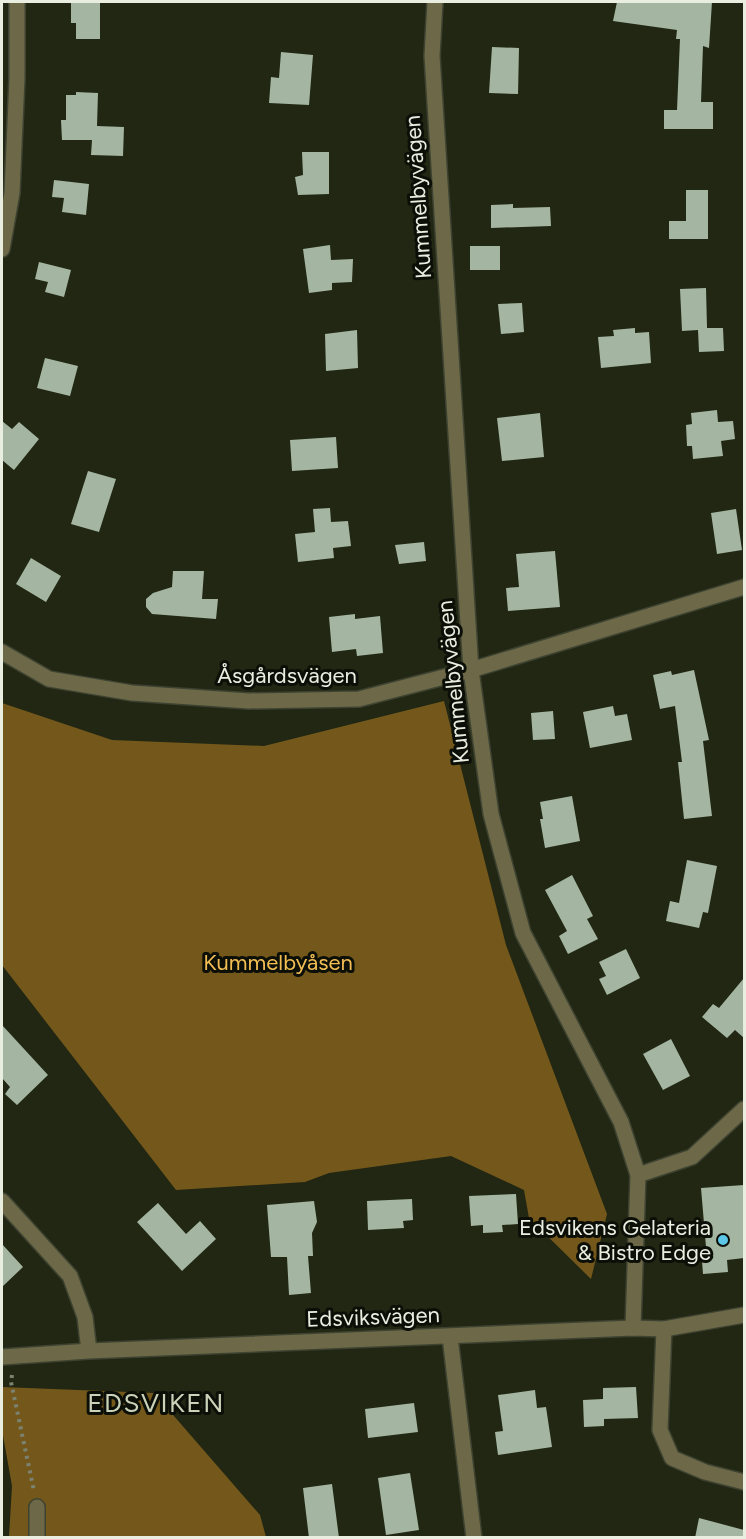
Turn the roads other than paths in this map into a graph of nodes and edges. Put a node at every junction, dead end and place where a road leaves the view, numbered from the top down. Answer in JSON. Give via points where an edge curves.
{"nodes":[{"id":1,"x":17,"y":2,"type":"edge"},
{"id":2,"x":435,"y":2,"type":"edge"},
{"id":3,"x":2,"y":249,"type":"edge"},
{"id":4,"x":744,"y":587,"type":"edge"},
{"id":5,"x":2,"y":652,"type":"edge"},
{"id":6,"x":471,"y":670,"type":"junction"},
{"id":7,"x":744,"y":1109,"type":"edge"},
{"id":8,"x":638,"y":1175,"type":"junction"},
{"id":9,"x":2,"y":1201,"type":"edge"},
{"id":10,"x":744,"y":1315,"type":"edge"},
{"id":11,"x":633,"y":1329,"type":"junction"},
{"id":12,"x":664,"y":1329,"type":"junction"},
{"id":13,"x":450,"y":1337,"type":"junction"},
{"id":14,"x":88,"y":1351,"type":"junction"},
{"id":15,"x":7,"y":1356,"type":"edge"},
{"id":16,"x":744,"y":1482,"type":"edge"},
{"id":17,"x":37,"y":1507,"type":"road end"},
{"id":18,"x":37,"y":1538,"type":"edge"},
{"id":19,"x":474,"y":1538,"type":"edge"}],
"edges":[{"from":1,"to":3,"type":"street","via":[[12,193]]},
{"from":2,"to":6,"type":"street","name":"Kummelbyvägen","via":[[432,56]]},
{"from":4,"to":6,"type":"street","name":"Åsgårdsvägen"},
{"from":5,"to":6,"type":"street","name":"Åsgårdsvägen","via":[[49,679],[132,693],[249,701],[359,699]]},
{"from":6,"to":8,"type":"street","name":"Kummelbyvägen","via":[[490,814],[523,933],[621,1122]]},
{"from":7,"to":8,"type":"street","via":[[692,1157]]},
{"from":8,"to":11,"type":"street","name":"Kummelbyvägen"},
{"from":9,"to":14,"type":"street","via":[[70,1276],[85,1317]]},
{"from":10,"to":12,"type":"street","name":"Edsviksvägen"},
{"from":11,"to":12,"type":"street","name":"Edsviksvägen"},
{"from":11,"to":13,"type":"street","name":"Edsviksvägen"},
{"from":12,"to":16,"type":"street","via":[[660,1430],[672,1458]]},
{"from":13,"to":14,"type":"street","name":"Edsviksvägen"},
{"from":13,"to":19,"type":"street"},
{"from":14,"to":15,"type":"street","name":"Edsviksvägen"},
{"from":17,"to":18,"type":"street"}]}
